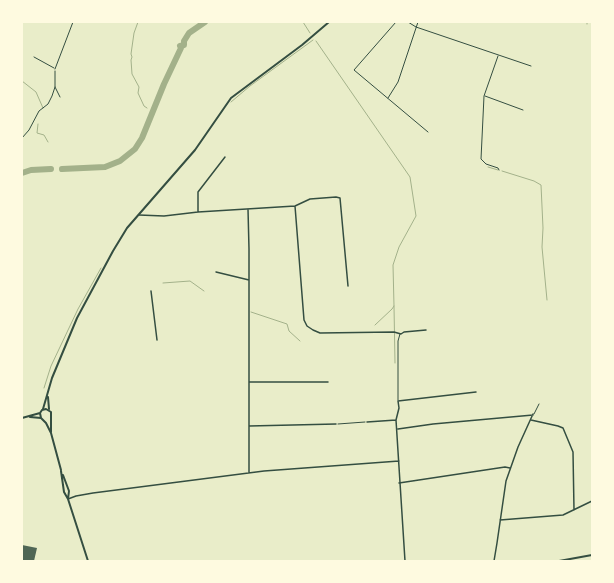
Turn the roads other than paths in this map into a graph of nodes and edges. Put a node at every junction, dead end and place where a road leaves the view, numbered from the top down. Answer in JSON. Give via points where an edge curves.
{"nodes":[{"id":1,"x":72,"y":22,"type":"edge"},
{"id":2,"x":329,"y":22,"type":"edge"},
{"id":3,"x":396,"y":22,"type":"edge"},
{"id":4,"x":408,"y":22,"type":"edge"},
{"id":5,"x":418,"y":22,"type":"edge"},
{"id":6,"x":416,"y":27,"type":"junction"},
{"id":7,"x":499,"y":55,"type":"junction"},
{"id":8,"x":531,"y":66,"type":"dead end"},
{"id":9,"x":55,"y":69,"type":"road end"},
{"id":10,"x":484,"y":96,"type":"junction"},
{"id":11,"x":387,"y":98,"type":"junction"},
{"id":12,"x":523,"y":110,"type":"dead end"},
{"id":13,"x":428,"y":132,"type":"dead end"},
{"id":14,"x":225,"y":157,"type":"dead end"},
{"id":15,"x":499,"y":170,"type":"dead end"},
{"id":16,"x":295,"y":206,"type":"junction"},
{"id":17,"x":248,"y":209,"type":"junction"},
{"id":18,"x":198,"y":212,"type":"junction"},
{"id":19,"x":137,"y":215,"type":"junction"},
{"id":20,"x":216,"y":272,"type":"dead end"},
{"id":21,"x":248,"y":280,"type":"junction"},
{"id":22,"x":348,"y":286,"type":"dead end"},
{"id":23,"x":151,"y":291,"type":"dead end"},
{"id":24,"x":426,"y":330,"type":"dead end"},
{"id":25,"x":401,"y":334,"type":"junction"},
{"id":26,"x":157,"y":340,"type":"dead end"},
{"id":27,"x":249,"y":382,"type":"junction"},
{"id":28,"x":328,"y":382,"type":"dead end"},
{"id":29,"x":476,"y":392,"type":"dead end"},
{"id":30,"x":48,"y":394,"type":"junction"},
{"id":31,"x":398,"y":401,"type":"junction"},
{"id":32,"x":539,"y":404,"type":"dead end"},
{"id":33,"x":43,"y":409,"type":"junction"},
{"id":34,"x":49,"y":409,"type":"junction"},
{"id":35,"x":40,"y":413,"type":"junction"},
{"id":36,"x":533,"y":414,"type":"junction"},
{"id":37,"x":26,"y":417,"type":"junction"},
{"id":38,"x":22,"y":418,"type":"edge"},
{"id":39,"x":41,"y":418,"type":"junction"},
{"id":40,"x":50,"y":419,"type":"junction"},
{"id":41,"x":396,"y":420,"type":"junction"},
{"id":42,"x":531,"y":420,"type":"junction"},
{"id":43,"x":44,"y":421,"type":"junction"},
{"id":44,"x":367,"y":422,"type":"road end"},
{"id":45,"x":336,"y":424,"type":"road end"},
{"id":46,"x":249,"y":426,"type":"junction"},
{"id":47,"x":398,"y":430,"type":"junction"},
{"id":48,"x":51,"y":433,"type":"junction"},
{"id":49,"x":399,"y":461,"type":"junction"},
{"id":50,"x":510,"y":468,"type":"junction"},
{"id":51,"x":249,"y":472,"type":"junction"},
{"id":52,"x":399,"y":483,"type":"junction"},
{"id":53,"x":68,"y":499,"type":"junction"},
{"id":54,"x":592,"y":501,"type":"edge"},
{"id":55,"x":574,"y":510,"type":"junction"},
{"id":56,"x":500,"y":520,"type":"junction"},
{"id":57,"x":592,"y":555,"type":"edge"},
{"id":58,"x":88,"y":561,"type":"edge"},
{"id":59,"x":405,"y":561,"type":"edge"},
{"id":60,"x":494,"y":561,"type":"edge"},
{"id":61,"x":559,"y":561,"type":"edge"}],
"edges":[{"from":1,"to":9,"type":"lane"},
{"from":2,"to":19,"type":"street","via":[[231,98],[195,150]]},
{"from":3,"to":11,"type":"lane","via":[[354,70]]},
{"from":4,"to":6,"type":"lane"},
{"from":5,"to":6,"type":"lane"},
{"from":6,"to":7,"type":"lane"},
{"from":6,"to":11,"type":"lane","via":[[398,82]]},
{"from":7,"to":8,"type":"lane"},
{"from":7,"to":10,"type":"lane"},
{"from":10,"to":12,"type":"lane"},
{"from":10,"to":15,"type":"lane","via":[[481,159]]},
{"from":11,"to":13,"type":"lane"},
{"from":14,"to":18,"type":"street","via":[[198,192]]},
{"from":16,"to":17,"type":"street"},
{"from":16,"to":22,"type":"street","via":[[310,199],[340,198]]},
{"from":16,"to":25,"type":"street","via":[[304,320],[307,326],[320,333]]},
{"from":17,"to":18,"type":"street"},
{"from":17,"to":21,"type":"street"},
{"from":18,"to":19,"type":"street","via":[[164,216]]},
{"from":19,"to":30,"type":"street","via":[[116,244],[88,296],[70,334]]},
{"from":20,"to":21,"type":"street"},
{"from":21,"to":27,"type":"street"},
{"from":23,"to":26,"type":"street"},
{"from":24,"to":25,"type":"street"},
{"from":25,"to":31,"type":"lane","via":[[398,341]]},
{"from":27,"to":28,"type":"street"},
{"from":27,"to":46,"type":"street"},
{"from":29,"to":31,"type":"street"},
{"from":30,"to":33,"type":"street"},
{"from":30,"to":34,"type":"street"},
{"from":31,"to":41,"type":"street"},
{"from":32,"to":36,"type":"lane"},
{"from":33,"to":34,"type":"street"},
{"from":33,"to":35,"type":"street"},
{"from":34,"to":40,"type":"street","via":[[52,414]]},
{"from":35,"to":37,"type":"street"},
{"from":35,"to":39,"type":"street"},
{"from":36,"to":42,"type":"street"},
{"from":36,"to":47,"type":"street"},
{"from":37,"to":38,"type":"street"},
{"from":37,"to":39,"type":"street"},
{"from":39,"to":43,"type":"street"},
{"from":40,"to":43,"type":"street"},
{"from":40,"to":48,"type":"street"},
{"from":41,"to":44,"type":"street"},
{"from":41,"to":47,"type":"street"},
{"from":42,"to":50,"type":"street"},
{"from":42,"to":55,"type":"street","via":[[563,428],[573,452]]},
{"from":43,"to":48,"type":"street"},
{"from":45,"to":46,"type":"street"},
{"from":46,"to":51,"type":"street"},
{"from":47,"to":49,"type":"street"},
{"from":48,"to":53,"type":"street","via":[[64,492]]},
{"from":49,"to":51,"type":"street"},
{"from":49,"to":52,"type":"street"},
{"from":50,"to":52,"type":"street"},
{"from":50,"to":56,"type":"street"},
{"from":51,"to":53,"type":"street","via":[[93,493]]},
{"from":52,"to":59,"type":"street"},
{"from":53,"to":58,"type":"street"},
{"from":54,"to":55,"type":"street"},
{"from":55,"to":56,"type":"street","via":[[559,515]]},
{"from":56,"to":60,"type":"street"},
{"from":57,"to":61,"type":"street"}]}
